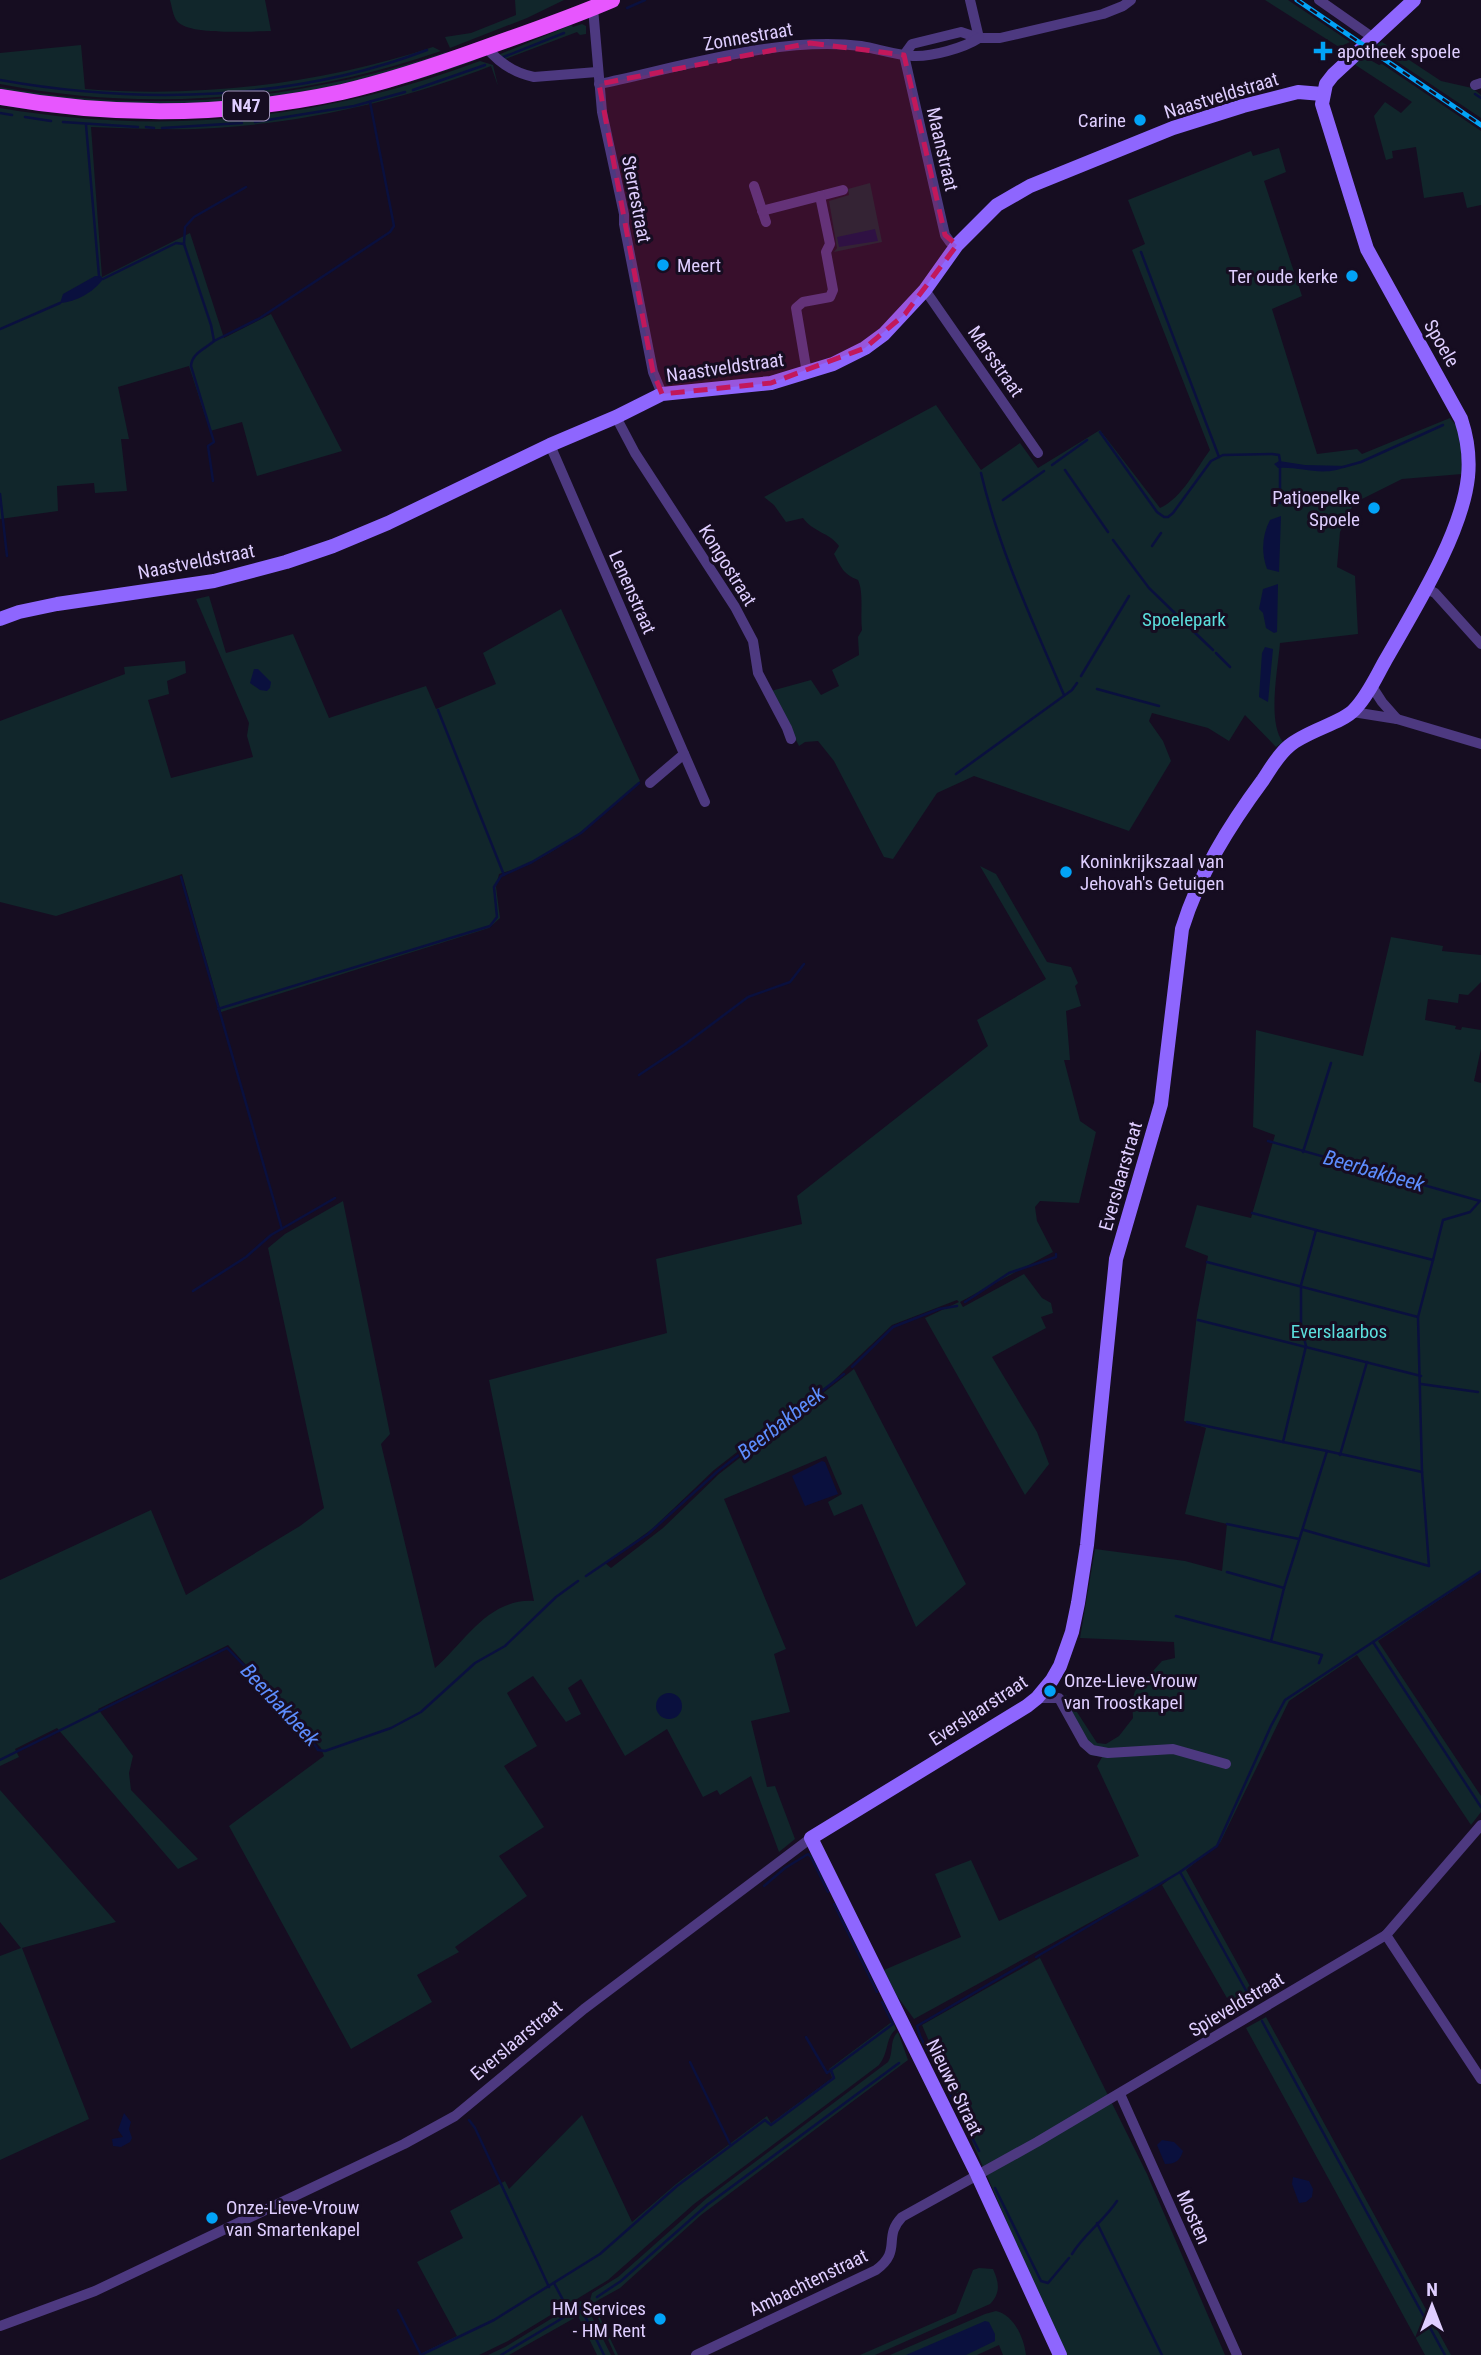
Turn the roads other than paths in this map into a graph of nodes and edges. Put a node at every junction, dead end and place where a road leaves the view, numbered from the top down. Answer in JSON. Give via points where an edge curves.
{"nodes":[{"id":1,"x":612,"y":0,"type":"edge"},
{"id":2,"x":970,"y":0,"type":"edge"},
{"id":3,"x":1131,"y":0,"type":"edge"},
{"id":4,"x":1319,"y":0,"type":"edge"},
{"id":5,"x":1414,"y":0,"type":"edge"},
{"id":6,"x":588,"y":4,"type":"edge"},
{"id":7,"x":1372,"y":37,"type":"junction"},
{"id":8,"x":979,"y":38,"type":"junction"},
{"id":9,"x":486,"y":47,"type":"junction"},
{"id":10,"x":904,"y":55,"type":"junction"},
{"id":11,"x":598,"y":78,"type":"junction"},
{"id":12,"x":1322,"y":94,"type":"junction"},
{"id":13,"x":0,"y":97,"type":"edge"},
{"id":14,"x":754,"y":186,"type":"dead end"},
{"id":15,"x":843,"y":190,"type":"dead end"},
{"id":16,"x":820,"y":197,"type":"junction"},
{"id":17,"x":762,"y":211,"type":"junction"},
{"id":18,"x":766,"y":222,"type":"dead end"},
{"id":19,"x":957,"y":245,"type":"junction"},
{"id":20,"x":925,"y":290,"type":"junction"},
{"id":21,"x":807,"y":373,"type":"junction"},
{"id":22,"x":662,"y":394,"type":"junction"},
{"id":23,"x":616,"y":417,"type":"junction"},
{"id":24,"x":550,"y":445,"type":"junction"},
{"id":25,"x":1475,"y":447,"type":"edge"},
{"id":26,"x":1038,"y":453,"type":"dead end"},
{"id":27,"x":1425,"y":588,"type":"junction"},
{"id":28,"x":0,"y":619,"type":"edge"},
{"id":29,"x":1481,"y":644,"type":"edge"},
{"id":30,"x":1371,"y":685,"type":"junction"},
{"id":31,"x":1353,"y":712,"type":"junction"},
{"id":32,"x":1397,"y":719,"type":"junction"},
{"id":33,"x":791,"y":739,"type":"dead end"},
{"id":34,"x":1481,"y":744,"type":"edge"},
{"id":35,"x":684,"y":754,"type":"junction"},
{"id":36,"x":650,"y":783,"type":"dead end"},
{"id":37,"x":705,"y":802,"type":"dead end"},
{"id":38,"x":1052,"y":1680,"type":"junction"},
{"id":39,"x":1037,"y":1698,"type":"junction"},
{"id":40,"x":1059,"y":1698,"type":"junction"},
{"id":41,"x":1226,"y":1764,"type":"dead end"},
{"id":42,"x":1481,"y":1825,"type":"edge"},
{"id":43,"x":811,"y":1838,"type":"junction"},
{"id":44,"x":1386,"y":1936,"type":"junction"},
{"id":45,"x":1481,"y":2079,"type":"edge"},
{"id":46,"x":1120,"y":2094,"type":"junction"},
{"id":47,"x":977,"y":2174,"type":"junction"},
{"id":48,"x":0,"y":2326,"type":"edge"},
{"id":49,"x":696,"y":2355,"type":"edge"},
{"id":50,"x":1060,"y":2355,"type":"edge"},
{"id":51,"x":1237,"y":2355,"type":"edge"}],
"edges":[{"from":1,"to":6,"type":"main road","number":"N47"},
{"from":2,"to":8,"type":"street"},
{"from":3,"to":8,"type":"street","name":"Zonnestraat","via":[[1103,14],[1000,38]]},
{"from":4,"to":7,"type":"street"},
{"from":5,"to":7,"type":"street"},
{"from":6,"to":9,"type":"main road","number":"N47"},
{"from":6,"to":11,"type":"street","name":"Sterrestraat","via":[[596,26]]},
{"from":7,"to":12,"type":"street","via":[[1333,75]]},
{"from":8,"to":10,"type":"street","name":"Zonnestraat","via":[[966,46]]},
{"from":9,"to":11,"type":"street","name":"Zonnestraat","via":[[498,62],[524,75]]},
{"from":9,"to":13,"type":"main road","number":"N47","via":[[365,86],[243,107],[120,110]]},
{"from":10,"to":11,"type":"street","name":"Zonnestraat","via":[[810,43]]},
{"from":10,"to":19,"type":"street","name":"Maanstraat","via":[[945,235]]},
{"from":11,"to":22,"type":"street","name":"Sterrestraat","via":[[653,372]]},
{"from":12,"to":19,"type":"street","name":"Naastveldstraat","via":[[1298,92],[1173,128],[1030,186],[997,205]]},
{"from":12,"to":25,"type":"street","name":"Spoele","via":[[1367,249]]},
{"from":14,"to":17,"type":"street"},
{"from":15,"to":16,"type":"street"},
{"from":16,"to":17,"type":"street"},
{"from":16,"to":21,"type":"street","via":[[834,290],[830,297],[803,302],[796,308]]},
{"from":17,"to":18,"type":"street"},
{"from":19,"to":20,"type":"street","name":"Naastveldstraat"},
{"from":20,"to":21,"type":"street","name":"Naastveldstraat","via":[[871,344]]},
{"from":20,"to":26,"type":"street","name":"Marsstraat"},
{"from":21,"to":22,"type":"street","name":"Naastveldstraat","via":[[771,383]]},
{"from":22,"to":23,"type":"street","name":"Naastveldstraat"},
{"from":23,"to":24,"type":"street","name":"Naastveldstraat"},
{"from":23,"to":33,"type":"street","name":"Kongostraat","via":[[735,607],[753,641],[758,673]]},
{"from":24,"to":28,"type":"street","name":"Naastveldstraat","via":[[388,523],[286,562],[215,581],[57,604]]},
{"from":24,"to":35,"type":"street","name":"Lenenstraat"},
{"from":25,"to":27,"type":"street","name":"Spoele","via":[[1460,510]]},
{"from":27,"to":29,"type":"street","via":[[1435,593]]},
{"from":27,"to":30,"type":"street","name":"Spoele"},
{"from":30,"to":31,"type":"street"},
{"from":30,"to":32,"type":"street"},
{"from":31,"to":32,"type":"street"},
{"from":31,"to":38,"type":"street","name":"Everslaarstraat","via":[[1286,748],[1241,809],[1189,906],[1182,929],[1161,1104],[1116,1259],[1082,1583],[1069,1640]]},
{"from":32,"to":34,"type":"street"},
{"from":35,"to":36,"type":"street"},
{"from":35,"to":37,"type":"street","name":"Lenenstraat"},
{"from":38,"to":39,"type":"street","name":"Everslaarstraat"},
{"from":38,"to":40,"type":"street"},
{"from":39,"to":40,"type":"street"},
{"from":39,"to":43,"type":"street","name":"Everslaarstraat"},
{"from":40,"to":41,"type":"street","via":[[1092,1750],[1173,1749]]},
{"from":42,"to":44,"type":"street","name":"Spieveldstraat"},
{"from":43,"to":47,"type":"street","name":"Nieuwe Straat"},
{"from":43,"to":48,"type":"street","name":"Everslaarstraat","via":[[583,2009],[455,2116],[95,2291]]},
{"from":44,"to":45,"type":"street"},
{"from":44,"to":46,"type":"street","name":"Spieveldstraat"},
{"from":46,"to":47,"type":"street","name":"Spieveldstraat"},
{"from":46,"to":51,"type":"street","name":"Mosten"},
{"from":47,"to":49,"type":"street","name":"Ambachtenstraat","via":[[902,2217],[892,2232],[887,2262],[876,2270]]},
{"from":47,"to":50,"type":"street","name":"Nieuwe Straat"}]}
